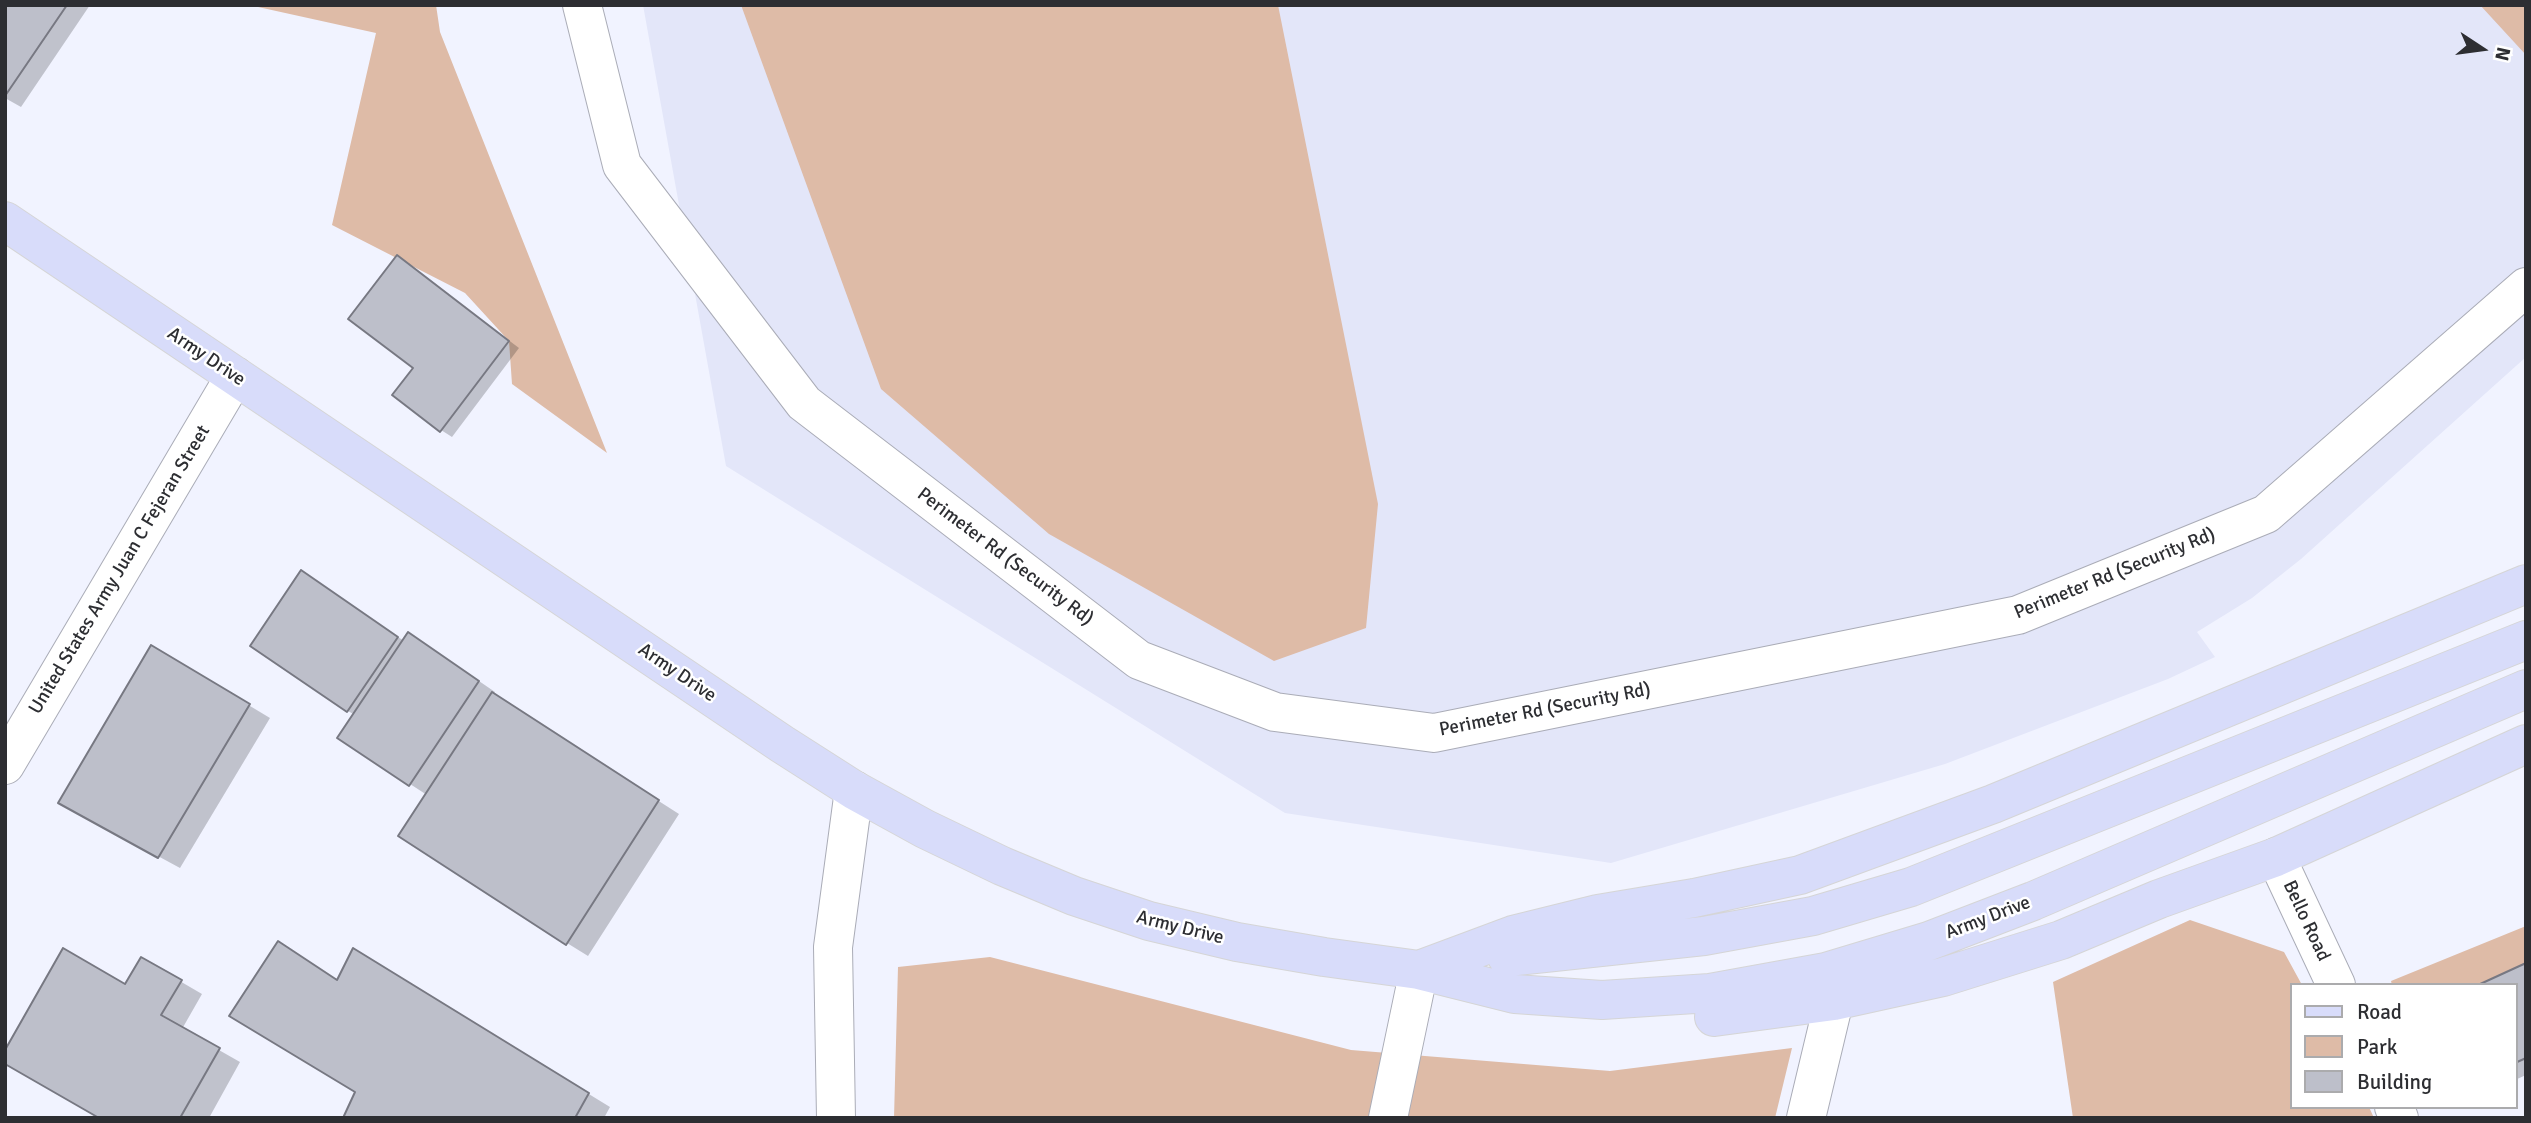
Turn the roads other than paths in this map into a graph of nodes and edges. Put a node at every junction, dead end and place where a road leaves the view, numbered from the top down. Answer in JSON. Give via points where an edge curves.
{"nodes":[{"id":1,"x":582,"y":5,"type":"edge"},
{"id":2,"x":5,"y":221,"type":"edge"},
{"id":3,"x":2526,"y":287,"type":"edge"},
{"id":4,"x":235,"y":376,"type":"junction"},
{"id":5,"x":2526,"y":584,"type":"edge"},
{"id":6,"x":2526,"y":640,"type":"edge"},
{"id":7,"x":2526,"y":689,"type":"edge"},
{"id":8,"x":2526,"y":744,"type":"edge"},
{"id":9,"x":5,"y":765,"type":"edge"},
{"id":10,"x":854,"y":790,"type":"junction"},
{"id":11,"x":2276,"y":857,"type":"junction"},
{"id":12,"x":1419,"y":970,"type":"junction"},
{"id":13,"x":2335,"y":983,"type":"edge"},
{"id":14,"x":1515,"y":994,"type":"junction"},
{"id":15,"x":1834,"y":1002,"type":"junction"},
{"id":16,"x":836,"y":1118,"type":"edge"},
{"id":17,"x":1388,"y":1118,"type":"edge"},
{"id":18,"x":1807,"y":1118,"type":"edge"}],
"edges":[{"from":1,"to":3,"type":"street","name":"Perimeter Rd (Security Rd)","via":[[622,165],[804,403],[1139,660],[1275,712],[1434,733],[2018,615],[2266,514]]},
{"from":2,"to":4,"type":"main road","name":"Army Drive"},
{"from":4,"to":9,"type":"street","name":"United States Army Juan C Fejeran Street"},
{"from":4,"to":10,"type":"main road","name":"Army Drive"},
{"from":5,"to":12,"type":"main road","via":[[1993,804],[1825,866],[1513,935]]},
{"from":6,"to":12,"type":"main road","name":"Army Drive","via":[[1911,887],[1813,916],[1704,936]]},
{"from":7,"to":14,"type":"main road","name":"Army Drive","via":[[2033,901],[1929,941],[1826,972],[1710,993],[1602,1000]]},
{"from":8,"to":11,"type":"main road"},
{"from":10,"to":12,"type":"main road","name":"Army Drive","via":[[1002,866],[1149,921],[1237,942]]},
{"from":10,"to":16,"type":"street","via":[[833,947]]},
{"from":11,"to":13,"type":"street","name":"Bello Road"},
{"from":11,"to":15,"type":"main road","via":[[2061,940],[1943,977]]},
{"from":12,"to":14,"type":"main road","name":"Army Drive"},
{"from":12,"to":17,"type":"street"},
{"from":14,"to":15,"type":"main road","via":[[1607,1013],[1715,1017]]},
{"from":15,"to":18,"type":"street"}]}
